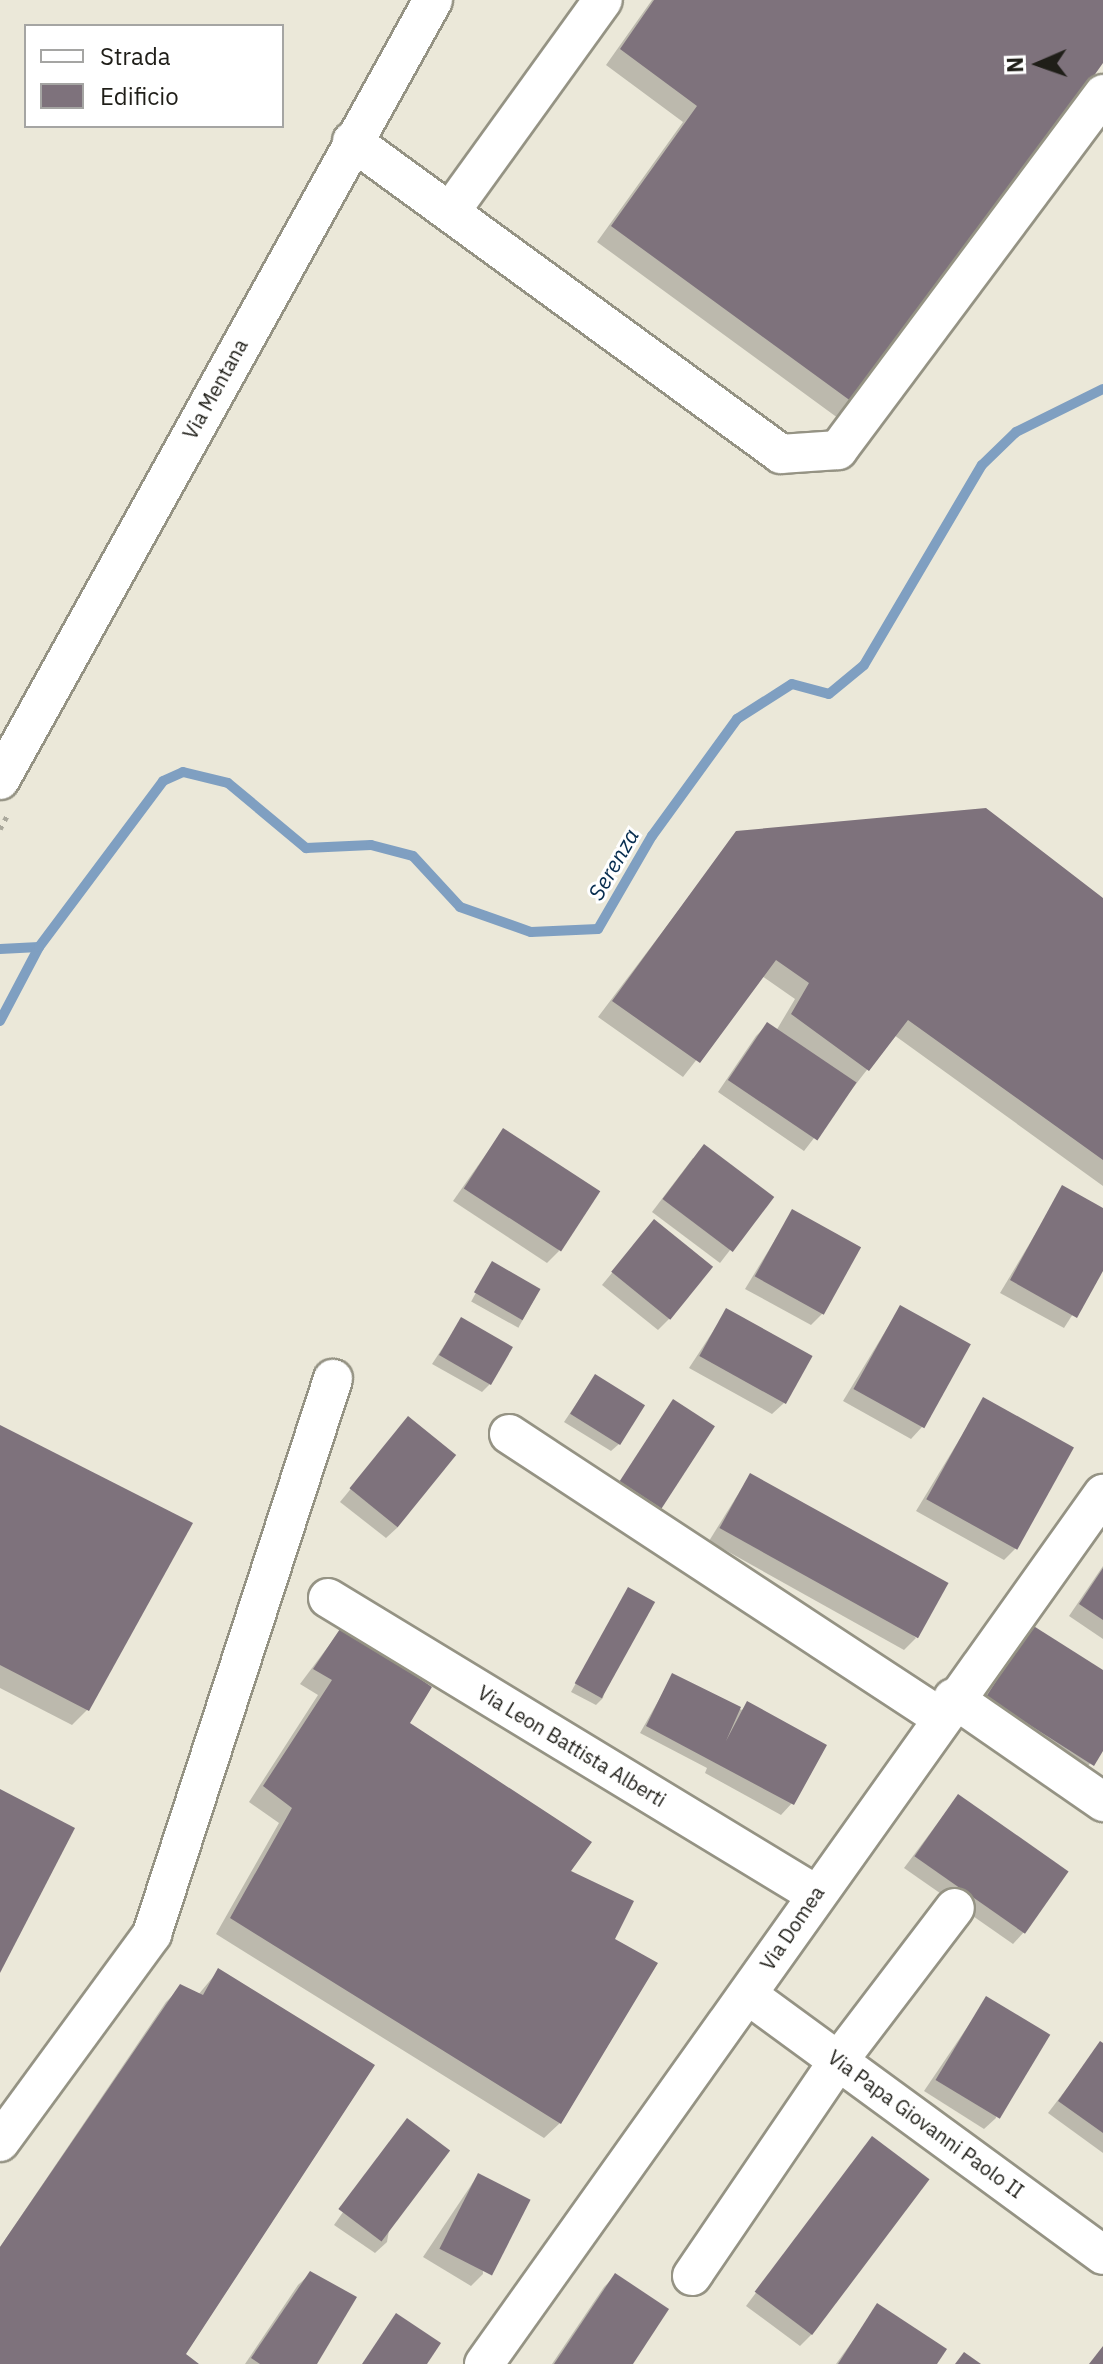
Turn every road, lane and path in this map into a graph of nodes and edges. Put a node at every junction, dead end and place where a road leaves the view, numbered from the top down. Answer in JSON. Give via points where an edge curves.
{"nodes":[{"id":1,"x":433,"y":0,"type":"edge"},
{"id":2,"x":603,"y":0,"type":"edge"},
{"id":3,"x":1103,"y":94,"type":"edge"},
{"id":4,"x":352,"y":141,"type":"junction"},
{"id":5,"x":450,"y":212,"type":"junction"},
{"id":6,"x":0,"y":780,"type":"edge"},
{"id":7,"x":333,"y":1379,"type":"dead end"},
{"id":8,"x":509,"y":1434,"type":"dead end"},
{"id":9,"x":1103,"y":1494,"type":"edge"},
{"id":10,"x":328,"y":1598,"type":"dead end"},
{"id":11,"x":947,"y":1708,"type":"junction"},
{"id":12,"x":1103,"y":1802,"type":"edge"},
{"id":13,"x":815,"y":1894,"type":"junction"},
{"id":14,"x":955,"y":1908,"type":"dead end"},
{"id":15,"x":748,"y":1995,"type":"junction"},
{"id":16,"x":839,"y":2060,"type":"junction"},
{"id":17,"x":0,"y":2142,"type":"edge"},
{"id":18,"x":1103,"y":2255,"type":"edge"},
{"id":19,"x":692,"y":2276,"type":"dead end"},
{"id":20,"x":484,"y":2364,"type":"edge"}],
"edges":[{"from":1,"to":4,"type":"street","name":"Via Mentana"},
{"from":2,"to":5,"type":"street"},
{"from":3,"to":5,"type":"street","via":[[838,450],[781,454]]},
{"from":4,"to":5,"type":"street"},
{"from":4,"to":6,"type":"street","name":"Via Mentana"},
{"from":7,"to":17,"type":"street","via":[[152,1934]]},
{"from":8,"to":11,"type":"street"},
{"from":9,"to":11,"type":"street","name":"Via Domea"},
{"from":10,"to":13,"type":"street","name":"Via Leon Battista Alberti"},
{"from":11,"to":12,"type":"street"},
{"from":11,"to":13,"type":"street","name":"Via Domea"},
{"from":13,"to":15,"type":"street","name":"Via Domea"},
{"from":14,"to":16,"type":"street"},
{"from":15,"to":16,"type":"street","name":"Via Papa Giovanni Paolo II"},
{"from":15,"to":20,"type":"street","name":"Via Domea"},
{"from":16,"to":18,"type":"street","name":"Via Papa Giovanni Paolo II"},
{"from":16,"to":19,"type":"street"}]}
